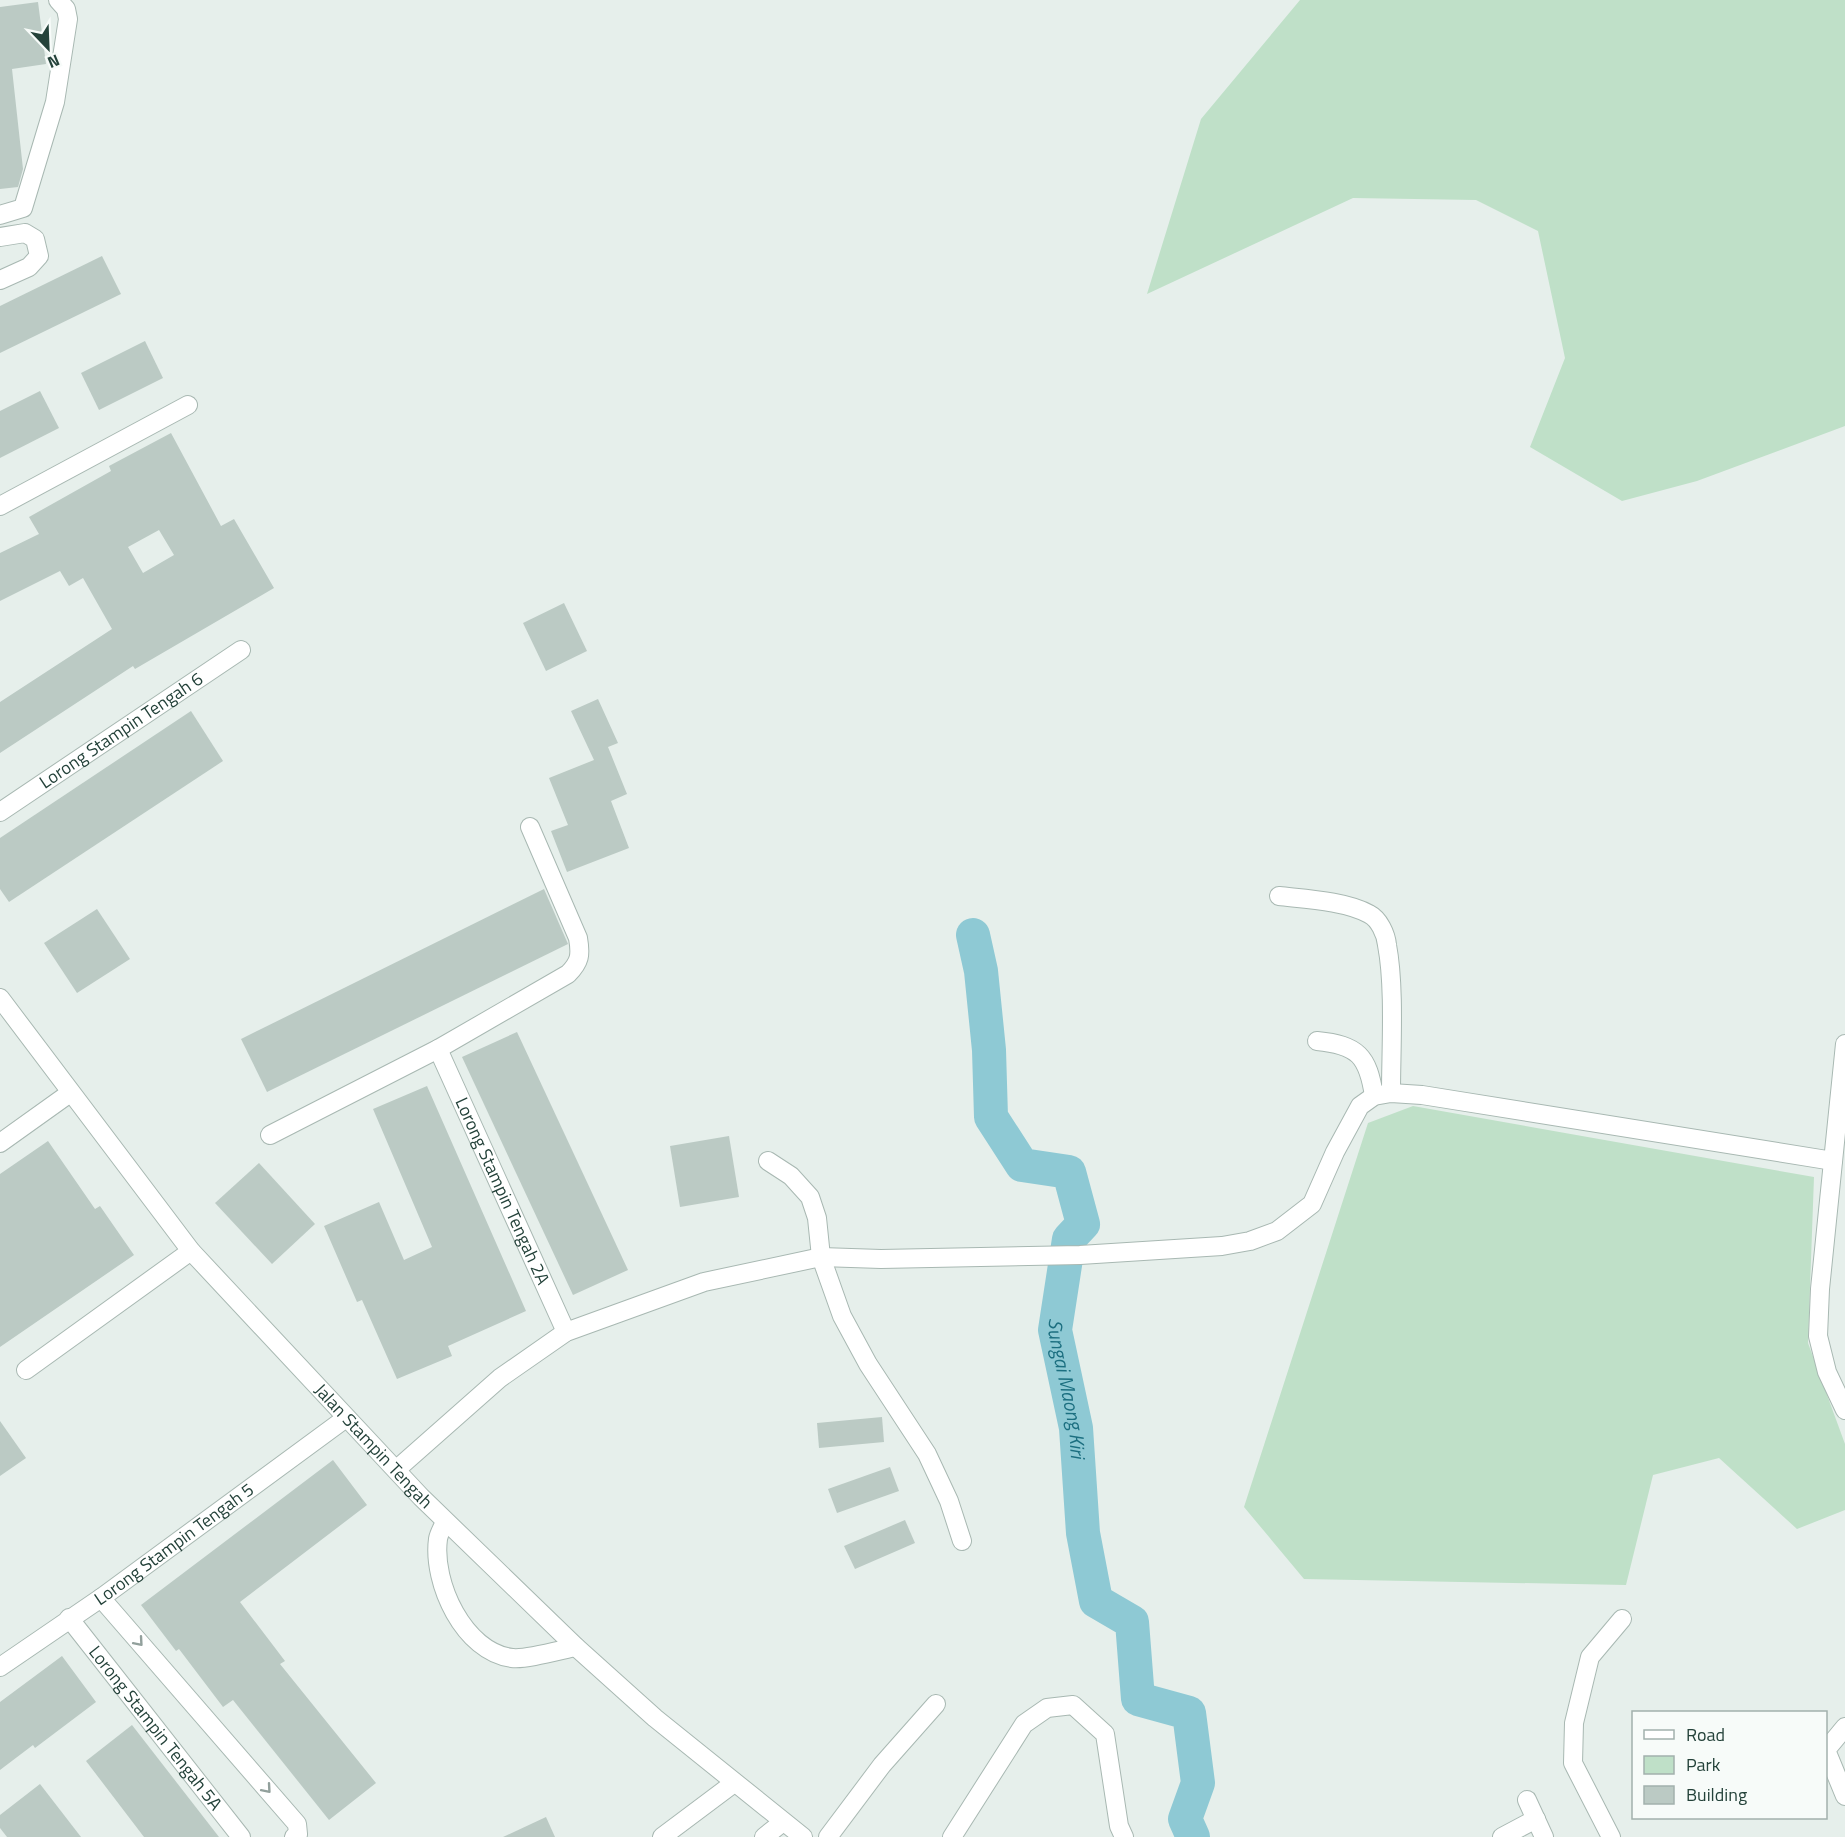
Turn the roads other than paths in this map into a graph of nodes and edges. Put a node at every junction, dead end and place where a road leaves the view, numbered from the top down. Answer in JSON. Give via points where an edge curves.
{"nodes":[{"id":1,"x":58,"y":0,"type":"edge"},
{"id":2,"x":0,"y":215,"type":"edge"},
{"id":3,"x":0,"y":237,"type":"edge"},
{"id":4,"x":0,"y":280,"type":"edge"},
{"id":5,"x":188,"y":405,"type":"dead end"},
{"id":6,"x":0,"y":506,"type":"edge"},
{"id":7,"x":241,"y":650,"type":"dead end"},
{"id":8,"x":0,"y":812,"type":"edge"},
{"id":9,"x":530,"y":828,"type":"dead end"},
{"id":10,"x":1279,"y":896,"type":"dead end"},
{"id":11,"x":0,"y":998,"type":"edge"},
{"id":12,"x":1317,"y":1041,"type":"dead end"},
{"id":13,"x":1845,"y":1044,"type":"edge"},
{"id":14,"x":438,"y":1049,"type":"junction"},
{"id":15,"x":70,"y":1093,"type":"junction"},
{"id":16,"x":1383,"y":1095,"type":"junction"},
{"id":17,"x":270,"y":1135,"type":"dead end"},
{"id":18,"x":0,"y":1143,"type":"edge"},
{"id":19,"x":768,"y":1161,"type":"dead end"},
{"id":20,"x":1833,"y":1161,"type":"junction"},
{"id":21,"x":191,"y":1251,"type":"junction"},
{"id":22,"x":821,"y":1257,"type":"junction"},
{"id":23,"x":566,"y":1332,"type":"junction"},
{"id":24,"x":26,"y":1370,"type":"dead end"},
{"id":25,"x":1845,"y":1410,"type":"edge"},
{"id":26,"x":346,"y":1418,"type":"junction"},
{"id":27,"x":397,"y":1469,"type":"junction"},
{"id":28,"x":445,"y":1522,"type":"junction"},
{"id":29,"x":962,"y":1541,"type":"dead end"},
{"id":30,"x":101,"y":1598,"type":"junction"},
{"id":31,"x":69,"y":1618,"type":"junction"},
{"id":32,"x":1622,"y":1619,"type":"dead end"},
{"id":33,"x":576,"y":1647,"type":"junction"},
{"id":34,"x":0,"y":1667,"type":"edge"},
{"id":35,"x":936,"y":1704,"type":"dead end"},
{"id":36,"x":1845,"y":1727,"type":"edge"},
{"id":37,"x":1827,"y":1749,"type":"edge"},
{"id":38,"x":1827,"y":1752,"type":"edge"},
{"id":39,"x":734,"y":1782,"type":"junction"},
{"id":40,"x":1845,"y":1796,"type":"edge"},
{"id":41,"x":1527,"y":1800,"type":"dead end"},
{"id":42,"x":1536,"y":1819,"type":"junction"},
{"id":43,"x":783,"y":1822,"type":"junction"},
{"id":44,"x":241,"y":1837,"type":"edge"},
{"id":45,"x":294,"y":1837,"type":"edge"},
{"id":46,"x":662,"y":1837,"type":"edge"},
{"id":47,"x":764,"y":1837,"type":"edge"},
{"id":48,"x":803,"y":1837,"type":"edge"},
{"id":49,"x":828,"y":1837,"type":"edge"},
{"id":50,"x":952,"y":1837,"type":"edge"},
{"id":51,"x":1124,"y":1837,"type":"edge"},
{"id":52,"x":1502,"y":1837,"type":"edge"},
{"id":53,"x":1544,"y":1837,"type":"edge"},
{"id":54,"x":1611,"y":1837,"type":"edge"}],
"edges":[{"from":1,"to":2,"type":"street","via":[[68,19],[55,102],[23,208]]},
{"from":3,"to":4,"type":"street","via":[[25,233],[35,239],[39,256],[28,267]]},
{"from":5,"to":6,"type":"street"},
{"from":7,"to":8,"type":"street","name":"Lorong Stampin Tengah 6"},
{"from":9,"to":14,"type":"street","via":[[578,939],[581,956],[568,974]]},
{"from":10,"to":16,"type":"street","via":[[1333,903],[1370,914],[1382,927],[1389,980]]},
{"from":11,"to":15,"type":"street","name":"Jalan Stampin Tengah"},
{"from":12,"to":16,"type":"street","via":[[1352,1048],[1365,1061]]},
{"from":13,"to":20,"type":"street"},
{"from":14,"to":17,"type":"street"},
{"from":14,"to":23,"type":"street","name":"Lorong Stampin Tengah 2A"},
{"from":15,"to":18,"type":"street"},
{"from":15,"to":21,"type":"street","name":"Jalan Stampin Tengah"},
{"from":16,"to":20,"type":"street","via":[[1433,1097]]},
{"from":16,"to":22,"type":"street","via":[[1360,1106],[1312,1204],[1276,1231],[1250,1241],[1080,1255]]},
{"from":19,"to":22,"type":"street","via":[[791,1176],[810,1197],[817,1218]]},
{"from":20,"to":25,"type":"street","via":[[1818,1336],[1827,1372]]},
{"from":21,"to":24,"type":"street"},
{"from":21,"to":26,"type":"street","name":"Jalan Stampin Tengah"},
{"from":22,"to":23,"type":"street","via":[[704,1282]]},
{"from":22,"to":29,"type":"street","via":[[842,1316],[868,1364],[927,1454]]},
{"from":23,"to":27,"type":"street","via":[[500,1377]]},
{"from":26,"to":27,"type":"street","name":"Jalan Stampin Tengah"},
{"from":26,"to":30,"type":"street","name":"Lorong Stampin Tengah 5"},
{"from":27,"to":28,"type":"street","name":"Jalan Stampin Tengah"},
{"from":28,"to":33,"type":"street","name":"Jalan Stampin Tengah"},
{"from":28,"to":33,"type":"street","via":[[438,1539],[440,1569],[461,1626],[481,1645],[512,1658]]},
{"from":30,"to":31,"type":"street","name":"Lorong Stampin Tengah 5"},
{"from":30,"to":45,"type":"street","one_way":true,"via":[[297,1824],[298,1834]]},
{"from":31,"to":34,"type":"street","name":"Lorong Stampin Tengah 5"},
{"from":31,"to":44,"type":"street","name":"Lorong Stampin Tengah 5A"},
{"from":32,"to":54,"type":"street","via":[[1590,1657],[1574,1723],[1573,1763]]},
{"from":33,"to":39,"type":"street","name":"Jalan Stampin Tengah"},
{"from":35,"to":49,"type":"street","via":[[882,1765]]},
{"from":36,"to":37,"type":"street"},
{"from":38,"to":40,"type":"street"},
{"from":39,"to":43,"type":"street","name":"Jalan Stampin Tengah"},
{"from":39,"to":46,"type":"street"},
{"from":41,"to":42,"type":"street"},
{"from":42,"to":52,"type":"street"},
{"from":42,"to":53,"type":"street"},
{"from":43,"to":47,"type":"street"},
{"from":43,"to":48,"type":"street","name":"Jalan Stampin Tengah"},
{"from":50,"to":51,"type":"street","via":[[1024,1724],[1047,1708],[1074,1705],[1105,1734]]}]}
